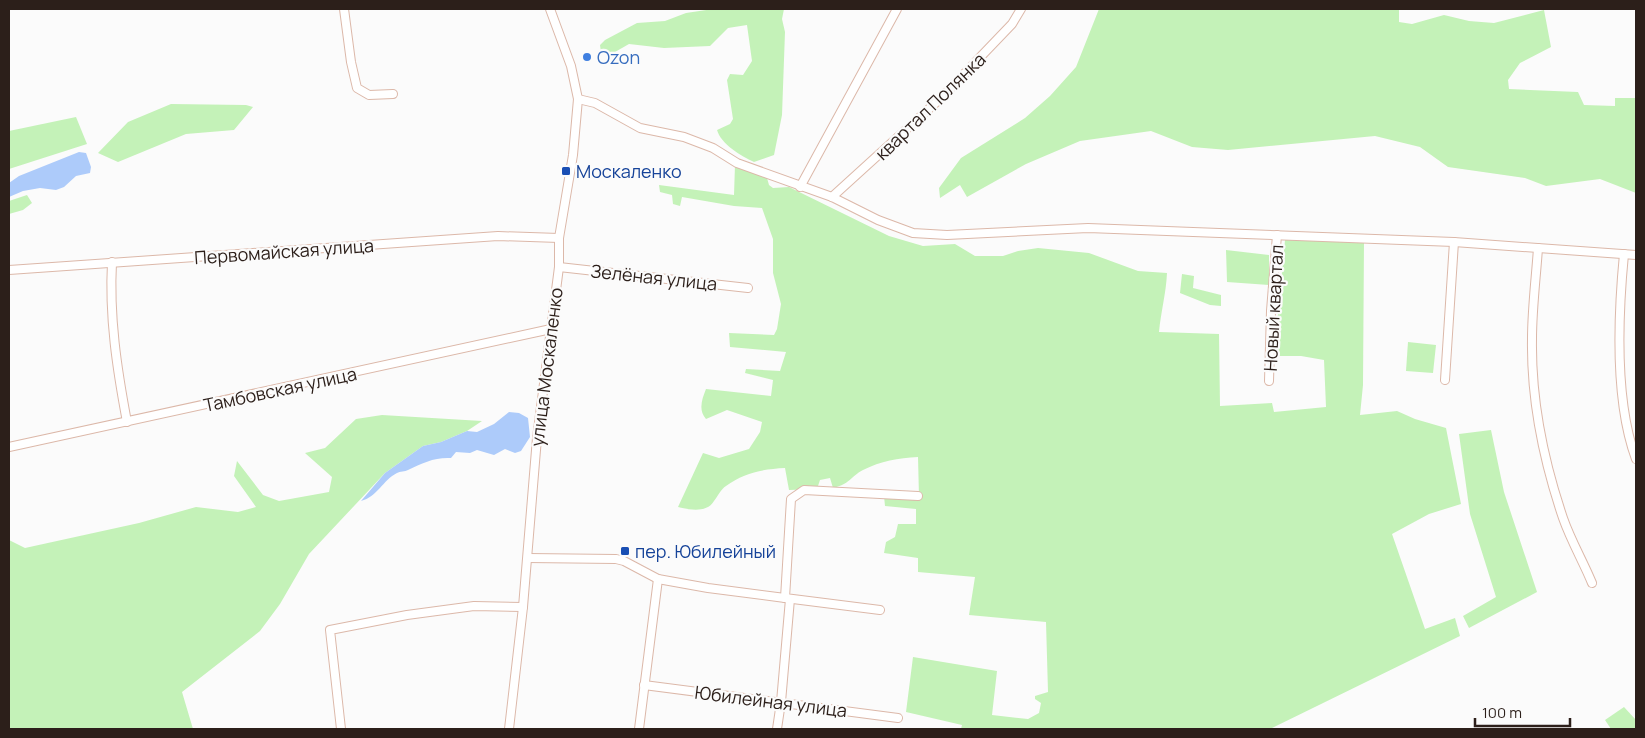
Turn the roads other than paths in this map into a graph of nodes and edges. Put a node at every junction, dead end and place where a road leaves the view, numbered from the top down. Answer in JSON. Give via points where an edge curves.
{"nodes":[{"id":1,"x":344,"y":9,"type":"edge"},
{"id":2,"x":550,"y":9,"type":"edge"},
{"id":3,"x":897,"y":9,"type":"edge"},
{"id":4,"x":1021,"y":9,"type":"edge"},
{"id":5,"x":393,"y":94,"type":"dead end"},
{"id":6,"x":578,"y":99,"type":"junction"},
{"id":7,"x":800,"y":187,"type":"junction"},
{"id":8,"x":832,"y":197,"type":"junction"},
{"id":9,"x":1277,"y":235,"type":"junction"},
{"id":10,"x":559,"y":238,"type":"junction"},
{"id":11,"x":1454,"y":242,"type":"junction"},
{"id":12,"x":1538,"y":248,"type":"junction"},
{"id":13,"x":1624,"y":254,"type":"junction"},
{"id":14,"x":1636,"y":255,"type":"edge"},
{"id":15,"x":112,"y":262,"type":"junction"},
{"id":16,"x":559,"y":267,"type":"junction"},
{"id":17,"x":9,"y":270,"type":"edge"},
{"id":18,"x":748,"y":288,"type":"dead end"},
{"id":19,"x":551,"y":329,"type":"junction"},
{"id":20,"x":1446,"y":380,"type":"dead end"},
{"id":21,"x":1269,"y":381,"type":"dead end"},
{"id":22,"x":127,"y":422,"type":"junction"},
{"id":23,"x":9,"y":447,"type":"edge"},
{"id":24,"x":1636,"y":459,"type":"edge"},
{"id":25,"x":918,"y":496,"type":"dead end"},
{"id":26,"x":528,"y":558,"type":"junction"},
{"id":27,"x":658,"y":579,"type":"junction"},
{"id":28,"x":1592,"y":583,"type":"dead end"},
{"id":29,"x":788,"y":598,"type":"junction"},
{"id":30,"x":524,"y":607,"type":"junction"},
{"id":31,"x":880,"y":610,"type":"dead end"},
{"id":32,"x":644,"y":685,"type":"junction"},
{"id":33,"x":781,"y":702,"type":"junction"},
{"id":34,"x":898,"y":718,"type":"dead end"},
{"id":35,"x":341,"y":729,"type":"edge"},
{"id":36,"x":509,"y":729,"type":"edge"},
{"id":37,"x":639,"y":729,"type":"edge"},
{"id":38,"x":777,"y":729,"type":"edge"}],
"edges":[{"from":1,"to":5,"type":"street","via":[[357,88],[369,94]]},
{"from":2,"to":6,"type":"street","name":"улица Москаленко","via":[[571,66]]},
{"from":3,"to":7,"type":"street"},
{"from":4,"to":8,"type":"street","name":"квартал Полянка","via":[[1012,24],[942,97]]},
{"from":6,"to":7,"type":"street","via":[[595,103],[640,128],[684,137],[737,163]]},
{"from":6,"to":10,"type":"street","name":"улица Москаленко","via":[[573,155]]},
{"from":7,"to":8,"type":"street"},
{"from":8,"to":9,"type":"street","via":[[878,220],[913,233],[931,235],[1088,228]]},
{"from":9,"to":11,"type":"street"},
{"from":9,"to":21,"type":"street","name":"Новый квартал"},
{"from":10,"to":15,"type":"street","name":"Первомайская улица","via":[[498,236]]},
{"from":10,"to":16,"type":"street","name":"улица Москаленко"},
{"from":11,"to":12,"type":"street"},
{"from":11,"to":20,"type":"street"},
{"from":12,"to":13,"type":"street"},
{"from":12,"to":28,"type":"street","via":[[1532,339],[1534,390],[1546,457],[1563,517]]},
{"from":13,"to":14,"type":"street"},
{"from":13,"to":24,"type":"street","via":[[1619,308],[1623,395]]},
{"from":15,"to":17,"type":"street","name":"Первомайская улица"},
{"from":15,"to":22,"type":"street","via":[[110,292],[116,361]]},
{"from":16,"to":18,"type":"street","name":"Зелёная улица"},
{"from":16,"to":19,"type":"street","name":"улица Москаленко"},
{"from":19,"to":22,"type":"street","name":"Тамбовская улица"},
{"from":19,"to":26,"type":"street","name":"улица Москаленко","via":[[537,438]]},
{"from":22,"to":23,"type":"street","name":"Тамбовская улица"},
{"from":25,"to":29,"type":"street","via":[[804,490],[794,495],[790,503]]},
{"from":26,"to":27,"type":"street","via":[[616,559]]},
{"from":26,"to":30,"type":"street","name":"улица Москаленко"},
{"from":27,"to":29,"type":"street"},
{"from":27,"to":32,"type":"street"},
{"from":29,"to":31,"type":"street"},
{"from":29,"to":33,"type":"street"},
{"from":30,"to":35,"type":"street","via":[[474,606],[330,630]]},
{"from":30,"to":36,"type":"street","name":"улица Москаленко"},
{"from":32,"to":33,"type":"street","name":"Юбилейная улица"},
{"from":32,"to":37,"type":"street"},
{"from":33,"to":34,"type":"street","name":"Юбилейная улица"},
{"from":33,"to":38,"type":"street"}]}
